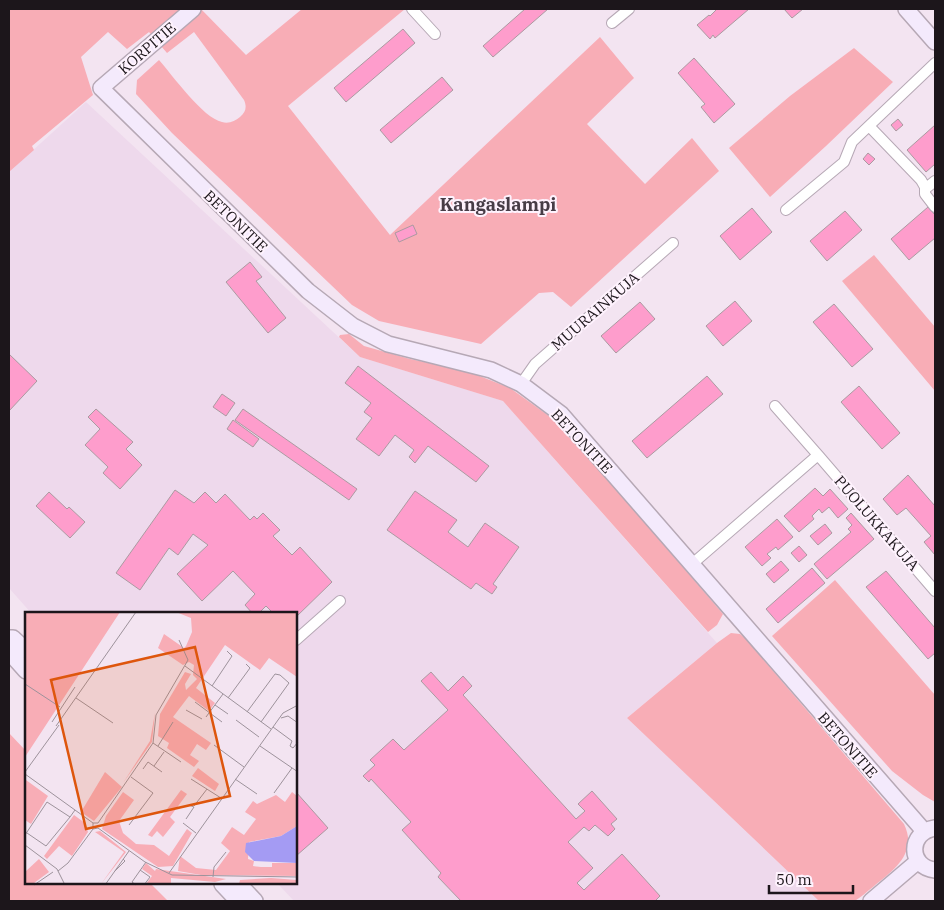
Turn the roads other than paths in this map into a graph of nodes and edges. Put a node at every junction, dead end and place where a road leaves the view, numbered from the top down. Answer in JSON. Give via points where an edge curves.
{"nodes":[{"id":1,"x":193,"y":9,"type":"edge"},
{"id":2,"x":413,"y":9,"type":"edge"},
{"id":3,"x":629,"y":9,"type":"edge"},
{"id":4,"x":906,"y":9,"type":"edge"},
{"id":5,"x":612,"y":23,"type":"dead end"},
{"id":6,"x":435,"y":34,"type":"dead end"},
{"id":7,"x":935,"y":42,"type":"edge"},
{"id":8,"x":935,"y":63,"type":"edge"},
{"id":9,"x":101,"y":88,"type":"joint"},
{"id":10,"x":869,"y":126,"type":"junction"},
{"id":11,"x":935,"y":181,"type":"edge"},
{"id":12,"x":925,"y":189,"type":"junction"},
{"id":13,"x":935,"y":207,"type":"edge"},
{"id":14,"x":786,"y":210,"type":"dead end"},
{"id":15,"x":674,"y":243,"type":"dead end"},
{"id":16,"x":521,"y":384,"type":"junction"},
{"id":17,"x":775,"y":406,"type":"dead end"},
{"id":18,"x":818,"y":455,"type":"junction"},
{"id":19,"x":691,"y":565,"type":"junction"},
{"id":20,"x":935,"y":591,"type":"edge"},
{"id":21,"x":340,"y":601,"type":"dead end"},
{"id":22,"x":9,"y":638,"type":"edge"},
{"id":23,"x":298,"y":638,"type":"edge"},
{"id":24,"x":25,"y":649,"type":"edge"},
{"id":25,"x":9,"y":652,"type":"edge"},
{"id":26,"x":25,"y":670,"type":"edge"},
{"id":27,"x":929,"y":830,"type":"edge"},
{"id":28,"x":918,"y":861,"type":"junction"},
{"id":29,"x":935,"y":870,"type":"edge"},
{"id":30,"x":223,"y":885,"type":"edge"},
{"id":31,"x":240,"y":885,"type":"edge"},
{"id":32,"x":238,"y":901,"type":"edge"},
{"id":33,"x":255,"y":901,"type":"edge"},
{"id":34,"x":871,"y":901,"type":"edge"}],
"edges":[{"from":1,"to":9,"type":"street","name":"KORPITIE"},
{"from":2,"to":6,"type":"street"},
{"from":3,"to":5,"type":"street"},
{"from":4,"to":7,"type":"street"},
{"from":8,"to":10,"type":"street"},
{"from":9,"to":16,"type":"street","name":"BETONITIE","via":[[308,291],[353,326],[388,344],[491,370]]},
{"from":10,"to":12,"type":"street","via":[[921,180]]},
{"from":10,"to":14,"type":"street","via":[[852,142],[844,162]]},
{"from":11,"to":12,"type":"street"},
{"from":12,"to":13,"type":"street"},
{"from":15,"to":16,"type":"street","name":"MUURAINKUJA","via":[[535,364]]},
{"from":16,"to":19,"type":"street","name":"BETONITIE","via":[[561,414]]},
{"from":17,"to":18,"type":"street","name":"PUOLUKKAKUJA"},
{"from":18,"to":19,"type":"street"},
{"from":18,"to":20,"type":"street","name":"PUOLUKKAKUJA"},
{"from":19,"to":27,"type":"street","name":"BETONITIE"},
{"from":21,"to":23,"type":"street"},
{"from":22,"to":24,"type":"street"},
{"from":25,"to":26,"type":"street"},
{"from":27,"to":28,"type":"street","via":[[916,840],[914,851]]},
{"from":28,"to":29,"type":"street"},
{"from":28,"to":34,"type":"street"},
{"from":30,"to":32,"type":"street"},
{"from":31,"to":33,"type":"street"}]}
